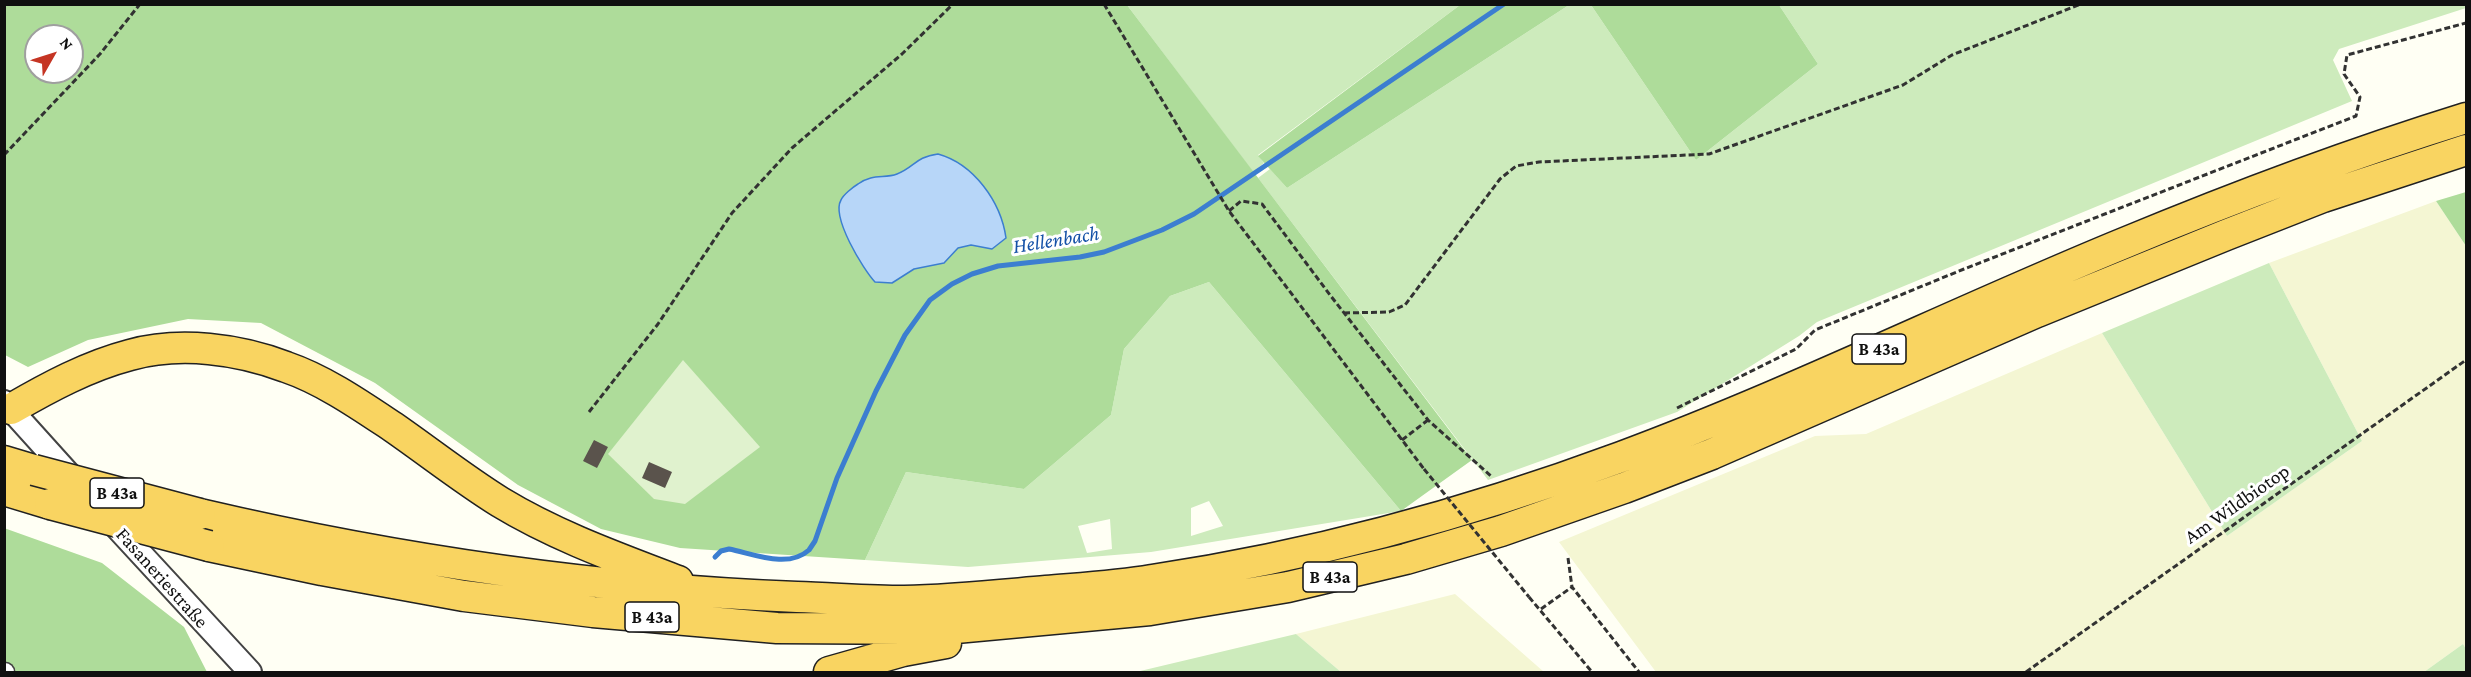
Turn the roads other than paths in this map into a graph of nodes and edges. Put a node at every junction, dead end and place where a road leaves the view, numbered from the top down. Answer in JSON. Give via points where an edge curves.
{"nodes":[{"id":1,"x":2466,"y":118,"type":"edge"},
{"id":2,"x":2466,"y":150,"type":"edge"},
{"id":3,"x":8,"y":406,"type":"edge"},
{"id":4,"x":4,"y":461,"type":"edge"},
{"id":5,"x":4,"y":490,"type":"edge"},
{"id":6,"x":709,"y":593,"type":"junction"},
{"id":7,"x":1100,"y":615,"type":"junction"},
{"id":8,"x":250,"y":672,"type":"edge"},
{"id":9,"x":829,"y":672,"type":"edge"}],
"edges":[{"from":1,"to":6,"type":"highway","number":"B 43a","via":[[2319,167],[2122,244],[1632,453],[1474,508],[1394,531],[1284,557],[1144,582],[1003,595],[904,601]]},
{"from":2,"to":7,"type":"highway","number":"B 43a","via":[[2323,197],[2226,235],[2037,312],[1712,454],[1501,531],[1288,587]]},
{"from":3,"to":6,"type":"highway","via":[[81,372],[150,350],[180,348],[263,359],[345,397],[537,523]]},
{"from":3,"to":8,"type":"street","name":"Fasaneriestraße"},
{"from":4,"to":6,"type":"highway","number":"B 43a","bridge":true,"via":[[324,541],[548,578]]},
{"from":5,"to":7,"type":"highway","number":"B 43a","bridge":true,"via":[[209,546],[322,570],[464,596],[593,612],[777,628],[945,629]]},
{"from":7,"to":9,"type":"highway","via":[[903,651]]}]}
